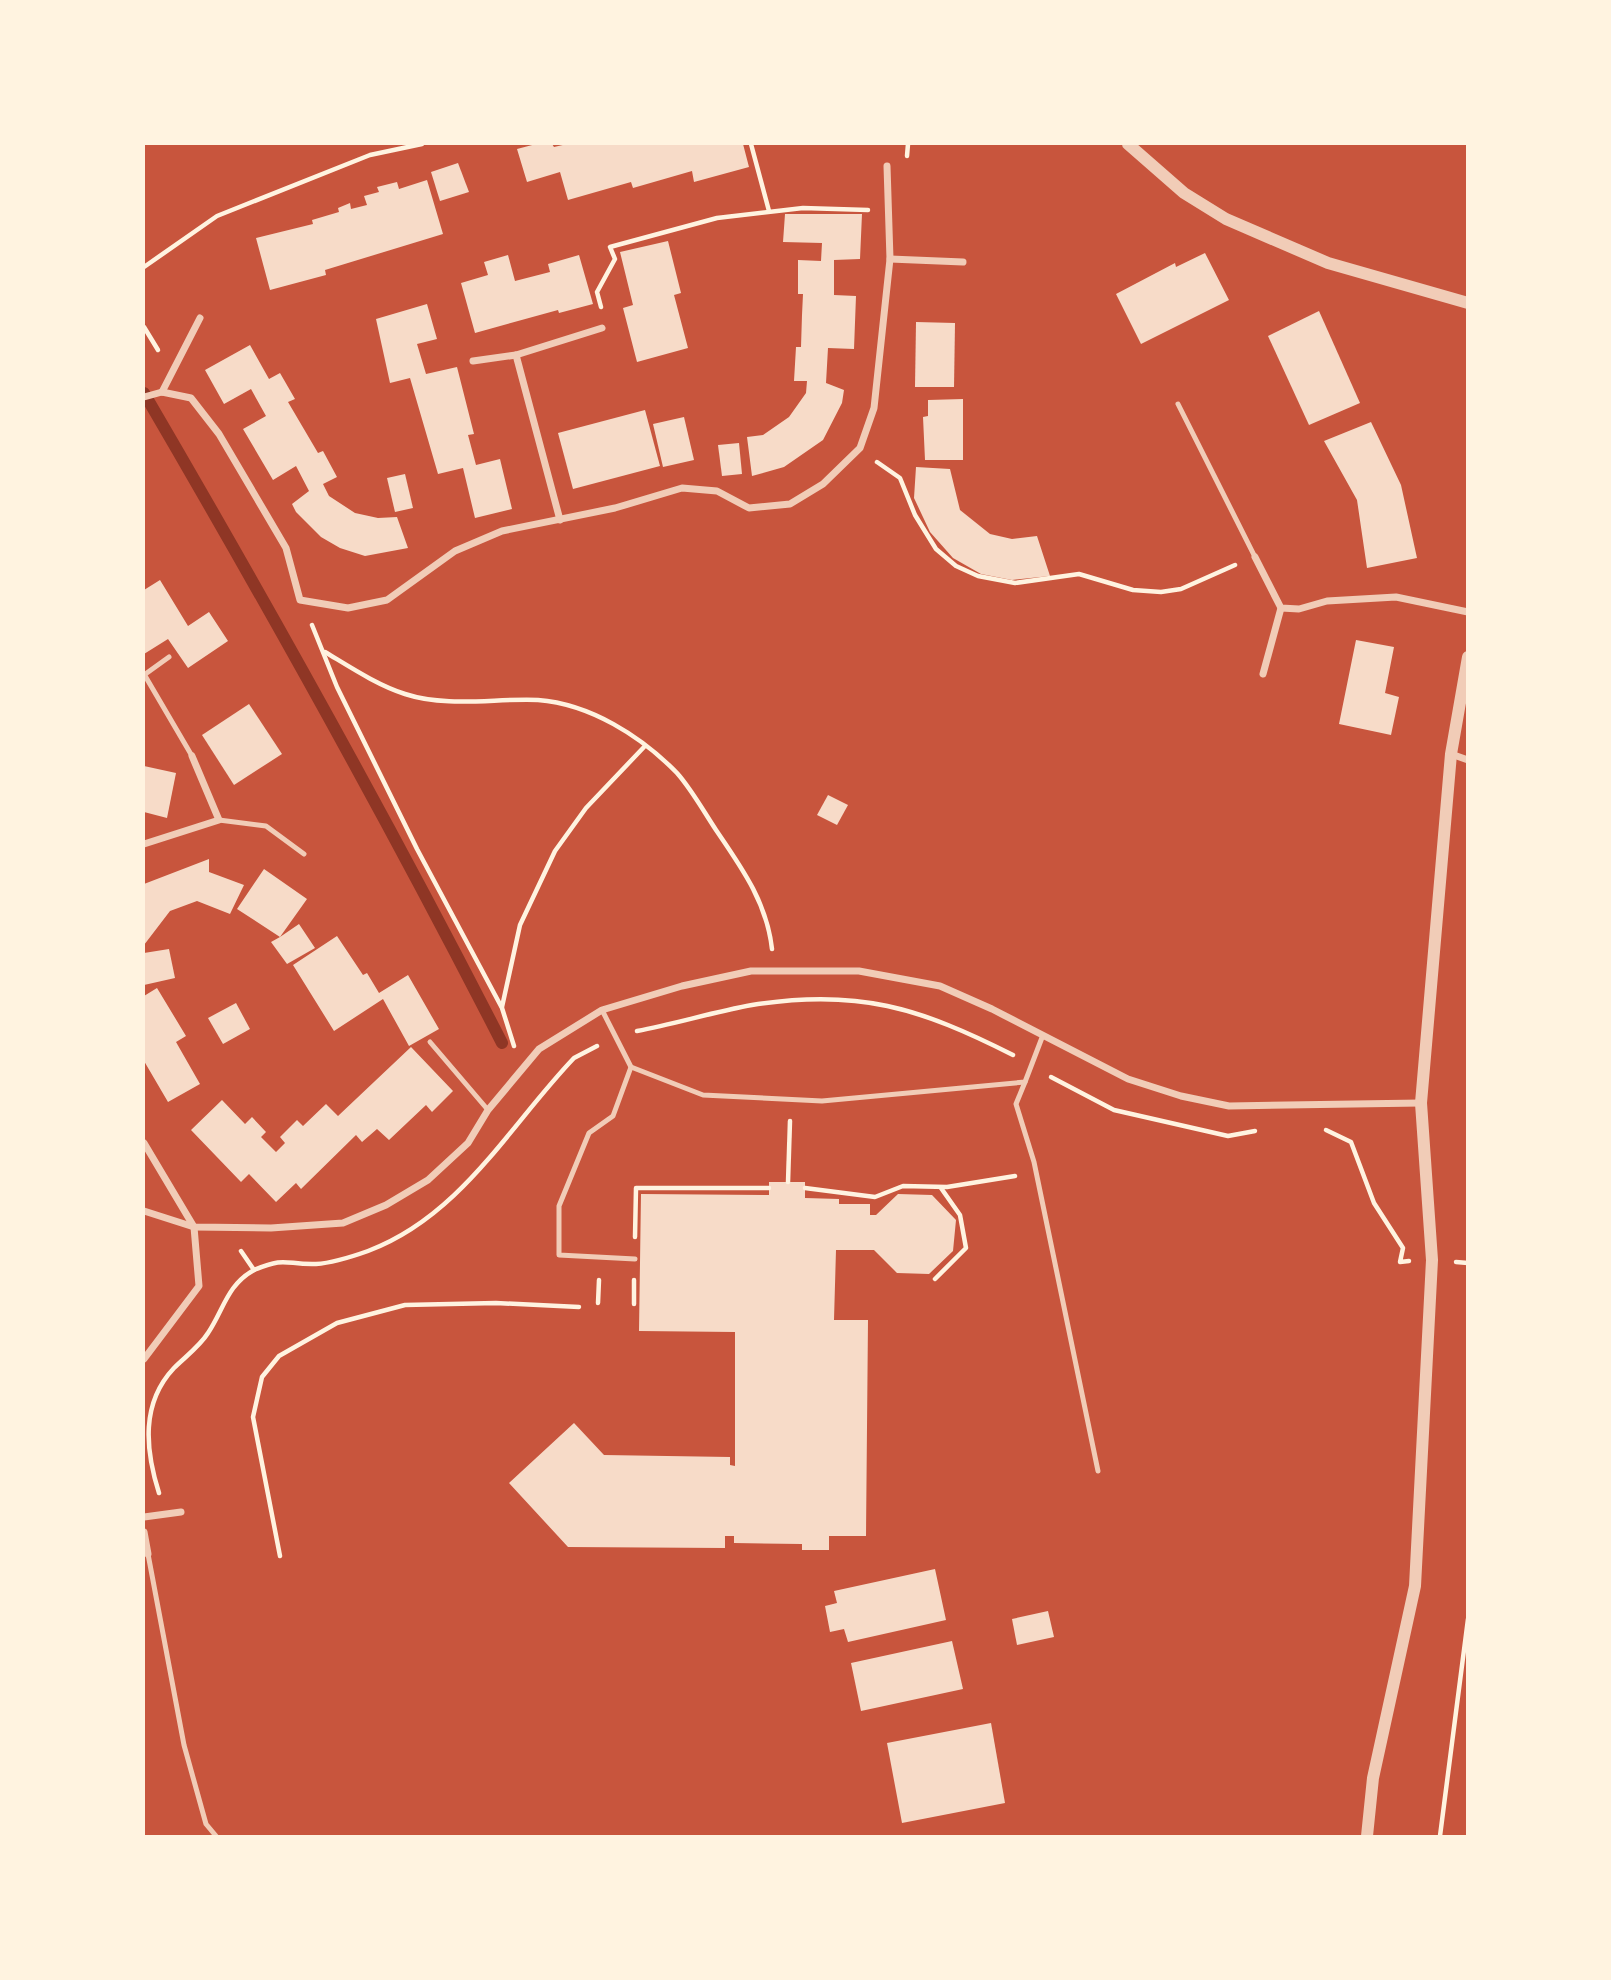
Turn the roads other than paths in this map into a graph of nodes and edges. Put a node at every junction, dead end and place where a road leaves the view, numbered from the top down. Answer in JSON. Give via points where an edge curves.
{"nodes":[{"id":1,"x":1128,"y":144,"type":"edge"},
{"id":2,"x":887,"y":166,"type":"dead end"},
{"id":3,"x":890,"y":259,"type":"junction"},
{"id":4,"x":963,"y":262,"type":"dead end"},
{"id":5,"x":1468,"y":303,"type":"edge"},
{"id":6,"x":200,"y":318,"type":"dead end"},
{"id":7,"x":602,"y":328,"type":"road end"},
{"id":8,"x":516,"y":355,"type":"junction"},
{"id":9,"x":473,"y":361,"type":"dead end"},
{"id":10,"x":162,"y":392,"type":"junction"},
{"id":11,"x":144,"y":397,"type":"edge"},
{"id":12,"x":1178,"y":404,"type":"dead end"},
{"id":13,"x":560,"y":520,"type":"junction"},
{"id":14,"x":1255,"y":557,"type":"joint"},
{"id":15,"x":1280,"y":608,"type":"junction"},
{"id":16,"x":1468,"y":612,"type":"edge"},
{"id":17,"x":169,"y":656,"type":"dead end"},
{"id":18,"x":1468,"y":657,"type":"edge"},
{"id":19,"x":1263,"y":674,"type":"dead end"},
{"id":20,"x":144,"y":675,"type":"edge"},
{"id":21,"x":1451,"y":754,"type":"junction"},
{"id":22,"x":192,"y":756,"type":"joint"},
{"id":23,"x":1468,"y":760,"type":"edge"},
{"id":24,"x":219,"y":820,"type":"junction"},
{"id":25,"x":144,"y":845,"type":"edge"},
{"id":26,"x":304,"y":854,"type":"dead end"},
{"id":27,"x":602,"y":1010,"type":"junction"},
{"id":28,"x":1043,"y":1035,"type":"junction"},
{"id":29,"x":430,"y":1042,"type":"dead end"},
{"id":30,"x":631,"y":1067,"type":"junction"},
{"id":31,"x":1025,"y":1082,"type":"junction"},
{"id":32,"x":1421,"y":1103,"type":"junction"},
{"id":33,"x":488,"y":1110,"type":"junction"},
{"id":34,"x":144,"y":1143,"type":"edge"},
{"id":35,"x":144,"y":1211,"type":"edge"},
{"id":36,"x":194,"y":1227,"type":"junction"},
{"id":37,"x":635,"y":1259,"type":"road end"},
{"id":38,"x":144,"y":1359,"type":"edge"},
{"id":39,"x":1098,"y":1471,"type":"dead end"},
{"id":40,"x":181,"y":1512,"type":"dead end"},
{"id":41,"x":144,"y":1517,"type":"edge"},
{"id":42,"x":144,"y":1532,"type":"edge"},
{"id":43,"x":148,"y":1554,"type":"joint"},
{"id":44,"x":216,"y":1836,"type":"edge"},
{"id":45,"x":1367,"y":1836,"type":"edge"}],
"edges":[{"from":1,"to":5,"type":"street","via":[[1184,193],[1226,219],[1328,263]]},
{"from":2,"to":3,"type":"street"},
{"from":3,"to":4,"type":"street"},
{"from":3,"to":13,"type":"street","via":[[874,408],[860,449],[822,484],[790,504],[749,508],[717,491],[682,488]]},
{"from":6,"to":10,"type":"street"},
{"from":7,"to":8,"type":"street"},
{"from":8,"to":9,"type":"street"},
{"from":8,"to":13,"type":"street"},
{"from":10,"to":11,"type":"street"},
{"from":10,"to":13,"type":"street","via":[[191,398],[223,440],[286,548],[300,600],[348,608],[387,600],[455,551],[502,531]]},
{"from":12,"to":14,"type":"lane"},
{"from":14,"to":15,"type":"street"},
{"from":15,"to":16,"type":"street","via":[[1396,597]]},
{"from":15,"to":19,"type":"street"},
{"from":17,"to":20,"type":"lane"},
{"from":18,"to":21,"type":"street"},
{"from":20,"to":22,"type":"lane"},
{"from":21,"to":23,"type":"street"},
{"from":21,"to":32,"type":"street"},
{"from":22,"to":24,"type":"street"},
{"from":24,"to":25,"type":"street"},
{"from":24,"to":26,"type":"lane","via":[[266,826]]},
{"from":27,"to":28,"type":"street","via":[[751,971],[859,971],[940,986]]},
{"from":27,"to":30,"type":"lane"},
{"from":27,"to":33,"type":"street","via":[[539,1049]]},
{"from":28,"to":31,"type":"lane"},
{"from":28,"to":32,"type":"street","via":[[1128,1079],[1229,1106]]},
{"from":29,"to":33,"type":"lane"},
{"from":30,"to":31,"type":"lane","via":[[702,1095],[822,1101]]},
{"from":30,"to":37,"type":"lane","via":[[613,1116],[589,1133],[559,1206],[559,1255]]},
{"from":31,"to":39,"type":"lane","via":[[1016,1104],[1035,1168]]},
{"from":32,"to":45,"type":"street","via":[[1432,1260],[1415,1586],[1373,1778]]},
{"from":33,"to":36,"type":"street","via":[[468,1143],[428,1180],[343,1223]]},
{"from":34,"to":36,"type":"street"},
{"from":35,"to":36,"type":"street"},
{"from":36,"to":38,"type":"street","via":[[199,1286]]},
{"from":40,"to":41,"type":"street"},
{"from":42,"to":43,"type":"street"},
{"from":43,"to":44,"type":"lane","via":[[184,1745],[206,1824]]}]}
